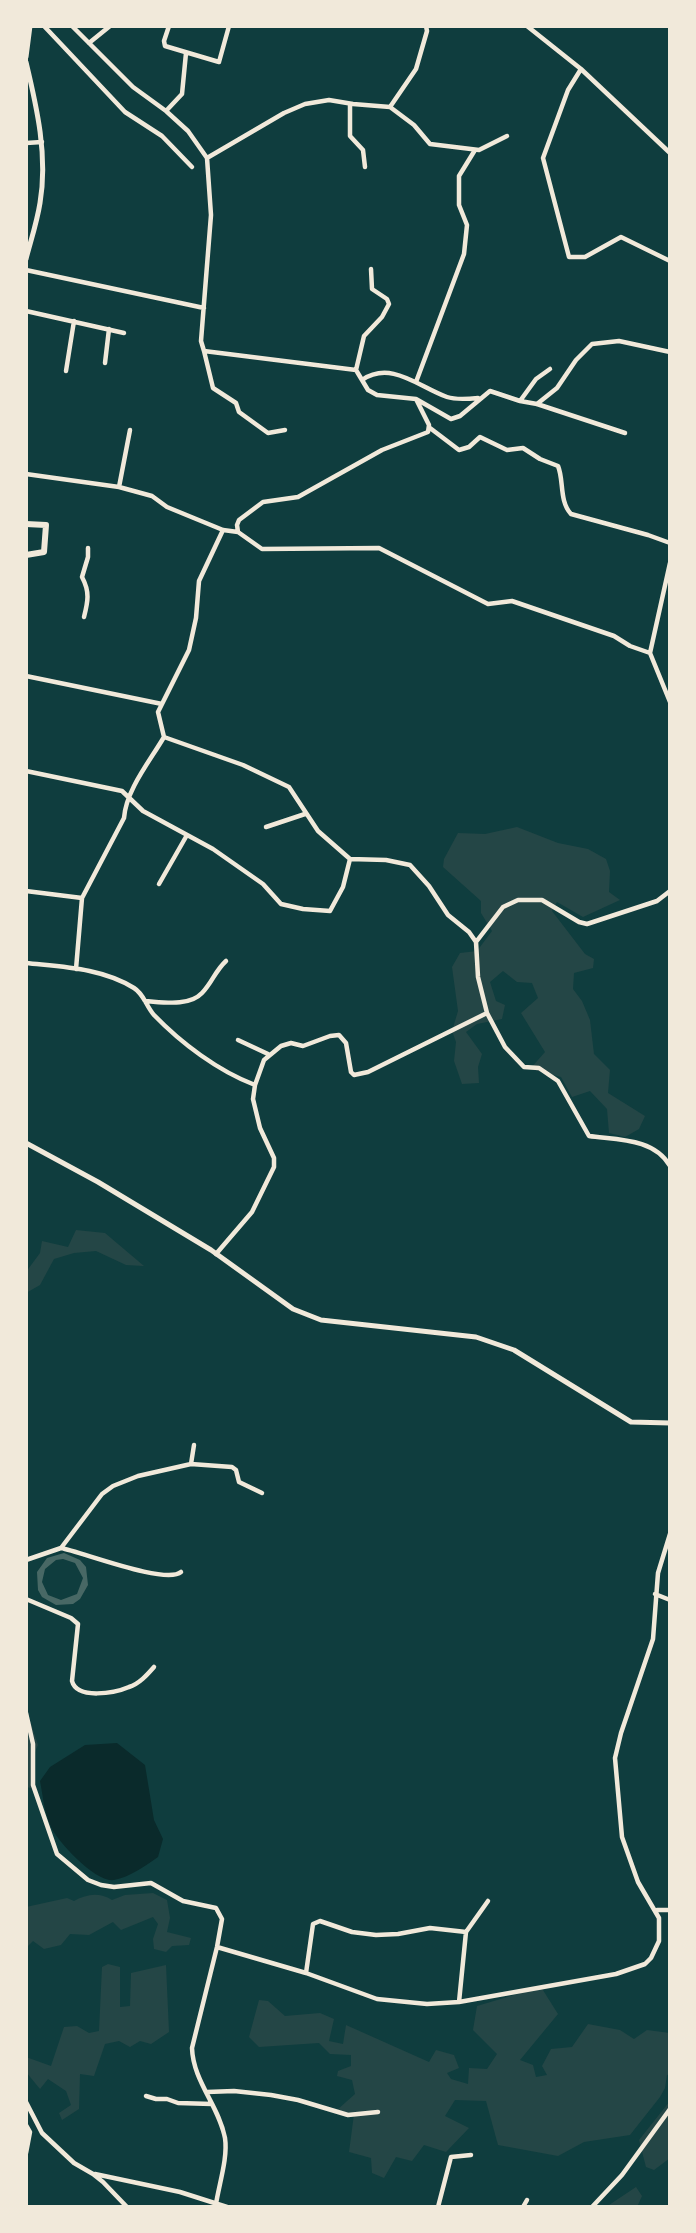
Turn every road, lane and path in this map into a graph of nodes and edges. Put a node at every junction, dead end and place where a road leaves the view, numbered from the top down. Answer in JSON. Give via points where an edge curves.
{"nodes":[{"id":1,"x":30,"y":26,"type":"edge"},
{"id":2,"x":44,"y":26,"type":"edge"},
{"id":3,"x":72,"y":26,"type":"edge"},
{"id":4,"x":110,"y":26,"type":"edge"},
{"id":5,"x":169,"y":26,"type":"edge"},
{"id":6,"x":229,"y":26,"type":"edge"},
{"id":7,"x":426,"y":26,"type":"edge"},
{"id":8,"x":527,"y":26,"type":"edge"},
{"id":9,"x":89,"y":43,"type":"junction"},
{"id":10,"x":186,"y":53,"type":"junction"},
{"id":11,"x":26,"y":57,"type":"edge"},
{"id":12,"x":26,"y":62,"type":"edge"},
{"id":13,"x":581,"y":69,"type":"junction"},
{"id":14,"x":350,"y":104,"type":"junction"},
{"id":15,"x":390,"y":107,"type":"junction"},
{"id":16,"x":166,"y":111,"type":"junction"},
{"id":17,"x":507,"y":136,"type":"dead end"},
{"id":18,"x":42,"y":142,"type":"junction"},
{"id":19,"x":26,"y":143,"type":"edge"},
{"id":20,"x":475,"y":150,"type":"junction"},
{"id":21,"x":670,"y":153,"type":"edge"},
{"id":22,"x":207,"y":158,"type":"junction"},
{"id":23,"x":365,"y":166,"type":"dead end"},
{"id":24,"x":192,"y":167,"type":"dead end"},
{"id":25,"x":26,"y":259,"type":"edge"},
{"id":26,"x":670,"y":261,"type":"edge"},
{"id":27,"x":371,"y":269,"type":"dead end"},
{"id":28,"x":26,"y":270,"type":"edge"},
{"id":29,"x":204,"y":308,"type":"junction"},
{"id":30,"x":26,"y":311,"type":"edge"},
{"id":31,"x":74,"y":321,"type":"junction"},
{"id":32,"x":109,"y":329,"type":"junction"},
{"id":33,"x":124,"y":333,"type":"dead end"},
{"id":34,"x":204,"y":351,"type":"junction"},
{"id":35,"x":670,"y":352,"type":"edge"},
{"id":36,"x":105,"y":363,"type":"dead end"},
{"id":37,"x":550,"y":369,"type":"dead end"},
{"id":38,"x":356,"y":370,"type":"junction"},
{"id":39,"x":66,"y":371,"type":"dead end"},
{"id":40,"x":362,"y":380,"type":"junction"},
{"id":41,"x":416,"y":382,"type":"junction"},
{"id":42,"x":478,"y":398,"type":"junction"},
{"id":43,"x":416,"y":399,"type":"junction"},
{"id":44,"x":520,"y":401,"type":"junction"},
{"id":45,"x":537,"y":404,"type":"junction"},
{"id":46,"x":430,"y":428,"type":"junction"},
{"id":47,"x":130,"y":430,"type":"dead end"},
{"id":48,"x":285,"y":430,"type":"dead end"},
{"id":49,"x":625,"y":433,"type":"dead end"},
{"id":50,"x":26,"y":474,"type":"edge"},
{"id":51,"x":119,"y":487,"type":"junction"},
{"id":52,"x":26,"y":524,"type":"edge"},
{"id":53,"x":223,"y":530,"type":"junction"},
{"id":54,"x":238,"y":532,"type":"junction"},
{"id":55,"x":670,"y":543,"type":"edge"},
{"id":56,"x":88,"y":548,"type":"dead end"},
{"id":57,"x":26,"y":555,"type":"edge"},
{"id":58,"x":670,"y":563,"type":"edge"},
{"id":59,"x":84,"y":617,"type":"dead end"},
{"id":60,"x":650,"y":653,"type":"junction"},
{"id":61,"x":26,"y":676,"type":"edge"},
{"id":62,"x":670,"y":702,"type":"edge"},
{"id":63,"x":162,"y":704,"type":"junction"},
{"id":64,"x":164,"y":737,"type":"junction"},
{"id":65,"x":26,"y":771,"type":"edge"},
{"id":66,"x":128,"y":799,"type":"junction"},
{"id":67,"x":305,"y":814,"type":"junction"},
{"id":68,"x":266,"y":827,"type":"dead end"},
{"id":69,"x":187,"y":835,"type":"junction"},
{"id":70,"x":350,"y":859,"type":"junction"},
{"id":71,"x":159,"y":884,"type":"dead end"},
{"id":72,"x":670,"y":890,"type":"edge"},
{"id":73,"x":26,"y":891,"type":"edge"},
{"id":74,"x":82,"y":898,"type":"junction"},
{"id":75,"x":476,"y":942,"type":"junction"},
{"id":76,"x":226,"y":961,"type":"dead end"},
{"id":77,"x":26,"y":963,"type":"edge"},
{"id":78,"x":76,"y":969,"type":"junction"},
{"id":79,"x":145,"y":1001,"type":"junction"},
{"id":80,"x":487,"y":1013,"type":"junction"},
{"id":81,"x":238,"y":1040,"type":"dead end"},
{"id":82,"x":268,"y":1054,"type":"junction"},
{"id":83,"x":255,"y":1085,"type":"junction"},
{"id":84,"x":26,"y":1143,"type":"edge"},
{"id":85,"x":670,"y":1166,"type":"edge"},
{"id":86,"x":216,"y":1254,"type":"junction"},
{"id":87,"x":670,"y":1423,"type":"edge"},
{"id":88,"x":194,"y":1445,"type":"dead end"},
{"id":89,"x":191,"y":1464,"type":"junction"},
{"id":90,"x":262,"y":1493,"type":"dead end"},
{"id":91,"x":670,"y":1534,"type":"edge"},
{"id":92,"x":61,"y":1548,"type":"junction"},
{"id":93,"x":26,"y":1560,"type":"edge"},
{"id":94,"x":181,"y":1572,"type":"dead end"},
{"id":95,"x":655,"y":1594,"type":"junction"},
{"id":96,"x":26,"y":1598,"type":"edge"},
{"id":97,"x":670,"y":1600,"type":"edge"},
{"id":98,"x":154,"y":1667,"type":"dead end"},
{"id":99,"x":26,"y":1713,"type":"edge"},
{"id":100,"x":488,"y":1901,"type":"dead end"},
{"id":101,"x":657,"y":1910,"type":"junction"},
{"id":102,"x":670,"y":1910,"type":"edge"},
{"id":103,"x":466,"y":1932,"type":"junction"},
{"id":104,"x":217,"y":1947,"type":"junction"},
{"id":105,"x":306,"y":1973,"type":"junction"},
{"id":106,"x":459,"y":2002,"type":"junction"},
{"id":107,"x":207,"y":2092,"type":"junction"},
{"id":108,"x":146,"y":2096,"type":"dead end"},
{"id":109,"x":26,"y":2102,"type":"edge"},
{"id":110,"x":212,"y":2104,"type":"junction"},
{"id":111,"x":670,"y":2109,"type":"edge"},
{"id":112,"x":378,"y":2112,"type":"dead end"},
{"id":113,"x":26,"y":2126,"type":"edge"},
{"id":114,"x":26,"y":2153,"type":"edge"},
{"id":115,"x":471,"y":2155,"type":"dead end"},
{"id":116,"x":93,"y":2174,"type":"junction"},
{"id":117,"x":527,"y":2200,"type":"dead end"},
{"id":118,"x":216,"y":2204,"type":"junction"},
{"id":119,"x":127,"y":2207,"type":"edge"},
{"id":120,"x":227,"y":2207,"type":"edge"},
{"id":121,"x":438,"y":2207,"type":"edge"},
{"id":122,"x":523,"y":2207,"type":"edge"},
{"id":123,"x":592,"y":2207,"type":"edge"}],
"edges":[{"from":1,"to":11,"type":"street"},
{"from":2,"to":24,"type":"street","via":[[125,112],[162,136]]},
{"from":3,"to":9,"type":"street"},
{"from":4,"to":9,"type":"street"},
{"from":5,"to":10,"type":"street","via":[[164,45]]},
{"from":6,"to":10,"type":"street","via":[[219,62]]},
{"from":7,"to":15,"type":"street","via":[[428,31],[416,69]]},
{"from":8,"to":13,"type":"street"},
{"from":9,"to":16,"type":"street","via":[[133,87]]},
{"from":10,"to":16,"type":"street","via":[[182,94]]},
{"from":12,"to":18,"type":"street"},
{"from":13,"to":21,"type":"street"},
{"from":13,"to":26,"type":"street","via":[[568,90],[543,158],[569,257],[585,257],[621,236]]},
{"from":14,"to":15,"type":"street"},
{"from":14,"to":22,"type":"street","via":[[329,100],[305,104]]},
{"from":14,"to":23,"type":"street","via":[[350,136],[363,150]]},
{"from":15,"to":20,"type":"street","via":[[414,125],[430,144]]},
{"from":16,"to":22,"type":"street","via":[[188,131]]},
{"from":17,"to":20,"type":"street"},
{"from":18,"to":19,"type":"street"},
{"from":18,"to":25,"type":"street","via":[[40,203]]},
{"from":20,"to":41,"type":"street","via":[[459,176],[459,205],[467,225],[464,254]]},
{"from":22,"to":29,"type":"street","via":[[211,215]]},
{"from":27,"to":38,"type":"street","via":[[372,289],[389,304],[364,336]]},
{"from":28,"to":29,"type":"street"},
{"from":29,"to":34,"type":"street","via":[[201,341]]},
{"from":30,"to":31,"type":"street"},
{"from":31,"to":32,"type":"street"},
{"from":31,"to":39,"type":"street"},
{"from":32,"to":33,"type":"street"},
{"from":32,"to":36,"type":"street"},
{"from":34,"to":38,"type":"street"},
{"from":34,"to":48,"type":"street","via":[[213,388],[236,403],[239,412],[268,433]]},
{"from":35,"to":45,"type":"street","via":[[619,341],[592,344],[576,360],[557,388]]},
{"from":37,"to":44,"type":"street","via":[[536,378]]},
{"from":38,"to":40,"type":"street"},
{"from":40,"to":41,"type":"street","via":[[379,372]]},
{"from":40,"to":43,"type":"street","via":[[368,390],[377,394]]},
{"from":41,"to":42,"type":"street","via":[[451,398]]},
{"from":42,"to":43,"type":"street","via":[[460,416],[451,419]]},
{"from":42,"to":44,"type":"street","via":[[490,391]]},
{"from":43,"to":46,"type":"street"},
{"from":44,"to":45,"type":"street"},
{"from":45,"to":49,"type":"street"},
{"from":46,"to":54,"type":"street","via":[[426,433],[382,450],[298,497],[263,502],[239,520]]},
{"from":46,"to":55,"type":"street","via":[[459,450],[470,447],[480,437],[507,450],[524,448],[558,466],[571,514]]},
{"from":47,"to":51,"type":"street"},
{"from":50,"to":51,"type":"street"},
{"from":51,"to":53,"type":"street","via":[[152,496],[166,507]]},
{"from":52,"to":57,"type":"main road","via":[[46,525],[44,552]]},
{"from":53,"to":54,"type":"street"},
{"from":53,"to":63,"type":"street","via":[[199,582],[189,650]]},
{"from":54,"to":60,"type":"street","via":[[262,548],[379,548],[488,604],[512,601],[614,636]]},
{"from":56,"to":59,"type":"street","via":[[82,577],[89,599]]},
{"from":58,"to":60,"type":"street"},
{"from":60,"to":62,"type":"street"},
{"from":61,"to":63,"type":"street"},
{"from":63,"to":64,"type":"street","via":[[158,712]]},
{"from":64,"to":66,"type":"street"},
{"from":64,"to":67,"type":"street","via":[[243,765],[284,784],[292,791]]},
{"from":65,"to":66,"type":"street","via":[[122,791]]},
{"from":66,"to":69,"type":"street"},
{"from":66,"to":74,"type":"street","via":[[124,818]]},
{"from":67,"to":68,"type":"street"},
{"from":67,"to":70,"type":"street","via":[[318,831]]},
{"from":69,"to":70,"type":"street","via":[[213,849],[262,884],[281,904],[303,909],[327,912],[332,909],[343,887]]},
{"from":69,"to":71,"type":"street"},
{"from":70,"to":75,"type":"street","via":[[386,860],[410,865],[448,915]]},
{"from":72,"to":75,"type":"street","via":[[657,901],[590,924],[579,922],[542,900],[518,900],[503,907]]},
{"from":73,"to":74,"type":"street"},
{"from":74,"to":78,"type":"street"},
{"from":75,"to":80,"type":"street","via":[[478,977]]},
{"from":76,"to":79,"type":"street","via":[[195,998],[173,1003]]},
{"from":77,"to":78,"type":"street"},
{"from":78,"to":79,"type":"street","via":[[96,971],[130,986]]},
{"from":79,"to":83,"type":"street","via":[[153,1014],[185,1042],[224,1070]]},
{"from":80,"to":82,"type":"street","via":[[356,1075],[351,1072],[346,1043],[339,1035],[303,1046],[286,1044]]},
{"from":80,"to":85,"type":"street","via":[[505,1047],[524,1067],[539,1068],[558,1082],[589,1136],[642,1143],[666,1159]]},
{"from":81,"to":82,"type":"street"},
{"from":82,"to":83,"type":"street"},
{"from":83,"to":86,"type":"street","via":[[256,1113],[274,1158],[274,1167],[244,1223]]},
{"from":84,"to":86,"type":"street","via":[[98,1182]]},
{"from":86,"to":87,"type":"street","via":[[293,1309],[320,1320],[476,1338],[514,1350],[631,1422]]},
{"from":88,"to":89,"type":"street"},
{"from":89,"to":90,"type":"street","via":[[232,1467],[239,1482]]},
{"from":89,"to":92,"type":"street","via":[[138,1476],[113,1486],[102,1494]]},
{"from":91,"to":95,"type":"street"},
{"from":92,"to":93,"type":"street"},
{"from":92,"to":94,"type":"street","via":[[162,1575]]},
{"from":95,"to":97,"type":"street"},
{"from":95,"to":101,"type":"street","via":[[653,1639],[615,1758],[622,1837],[638,1882]]},
{"from":96,"to":98,"type":"street","via":[[78,1624],[72,1681],[75,1689],[82,1693],[129,1688]]},
{"from":99,"to":104,"type":"street","via":[[33,1744],[33,1785],[57,1854],[88,1880],[101,1885],[114,1888],[150,1883],[183,1901],[216,1908],[222,1919]]},
{"from":100,"to":103,"type":"street"},
{"from":101,"to":102,"type":"street"},
{"from":101,"to":106,"type":"street","via":[[659,1941],[651,1958],[636,1969]]},
{"from":103,"to":105,"type":"street","via":[[430,1928],[376,1935],[316,1922],[313,1924]]},
{"from":103,"to":106,"type":"street"},
{"from":104,"to":105,"type":"street"},
{"from":104,"to":107,"type":"street","via":[[192,2048],[192,2062]]},
{"from":105,"to":106,"type":"street","via":[[387,2001]]},
{"from":107,"to":110,"type":"street"},
{"from":107,"to":112,"type":"street","via":[[271,2095],[337,2113]]},
{"from":108,"to":110,"type":"street","via":[[178,2103]]},
{"from":109,"to":116,"type":"street","via":[[42,2133],[74,2163]]},
{"from":110,"to":118,"type":"street","via":[[226,2144]]},
{"from":111,"to":123,"type":"street","via":[[622,2175]]},
{"from":113,"to":114,"type":"street","via":[[30,2140]]},
{"from":115,"to":121,"type":"street","via":[[451,2157]]},
{"from":116,"to":118,"type":"street","via":[[180,2192]]},
{"from":116,"to":119,"type":"street"},
{"from":117,"to":122,"type":"street"},
{"from":118,"to":120,"type":"street"}]}
